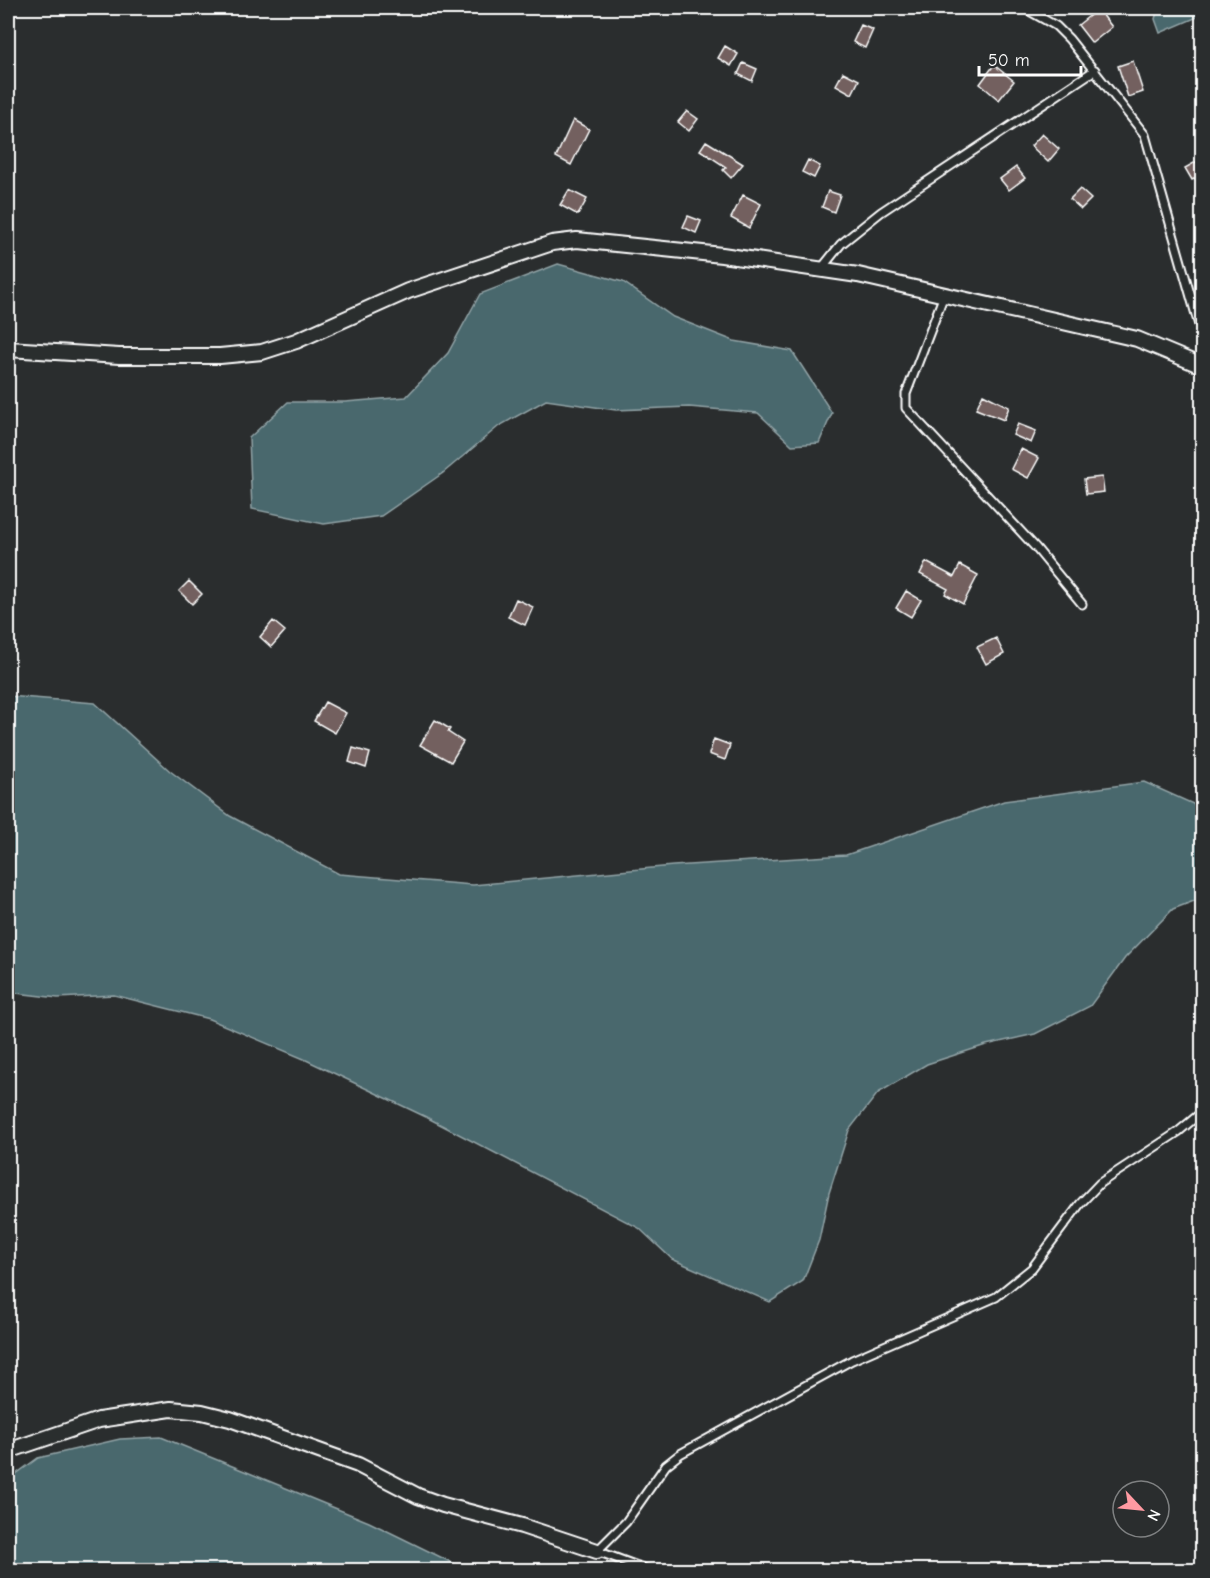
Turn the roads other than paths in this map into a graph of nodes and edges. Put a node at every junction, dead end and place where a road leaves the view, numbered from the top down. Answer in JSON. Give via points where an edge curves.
{"nodes":[{"id":1,"x":1024,"y":8,"type":"edge"},
{"id":2,"x":1095,"y":70,"type":"junction"},
{"id":3,"x":821,"y":270,"type":"junction"},
{"id":4,"x":944,"y":295,"type":"junction"},
{"id":5,"x":1203,"y":336,"type":"edge"},
{"id":6,"x":8,"y":349,"type":"edge"},
{"id":7,"x":1203,"y":366,"type":"edge"},
{"id":8,"x":1082,"y":604,"type":"dead end"},
{"id":9,"x":1203,"y":1112,"type":"edge"},
{"id":10,"x":8,"y":1451,"type":"edge"},
{"id":11,"x":597,"y":1551,"type":"junction"},
{"id":12,"x":648,"y":1570,"type":"edge"}],
"edges":[{"from":1,"to":2,"type":"lane","via":[[1056,26]]},
{"from":2,"to":3,"type":"lane","via":[[881,212],[841,244]]},
{"from":2,"to":5,"type":"lane","via":[[1145,135]]},
{"from":3,"to":4,"type":"street"},
{"from":3,"to":6,"type":"street","via":[[577,240],[552,243],[408,291],[262,352],[119,356]]},
{"from":4,"to":7,"type":"street","via":[[1137,339]]},
{"from":4,"to":8,"type":"lane","via":[[906,394],[906,408],[1036,548]]},
{"from":9,"to":11,"type":"lane","via":[[1100,1182],[1032,1268],[996,1297],[852,1360],[666,1464],[626,1522]]},
{"from":10,"to":11,"type":"street","via":[[99,1420],[171,1409],[202,1412],[358,1465],[443,1505]]},
{"from":11,"to":12,"type":"lane"}]}
